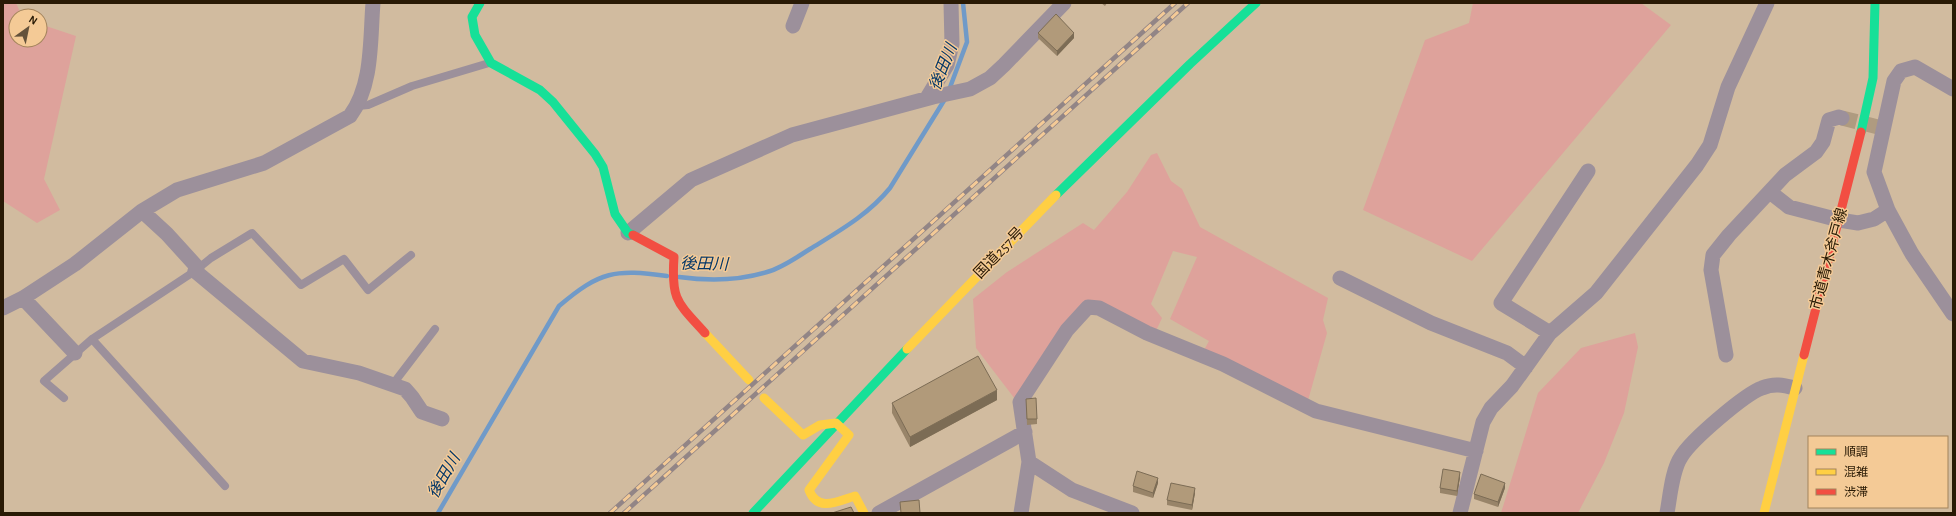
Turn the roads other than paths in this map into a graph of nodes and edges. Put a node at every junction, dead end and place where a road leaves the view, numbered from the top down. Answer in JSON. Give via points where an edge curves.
{"nodes":[{"id":1,"x":373,"y":3,"type":"edge"},
{"id":2,"x":480,"y":3,"type":"edge"},
{"id":3,"x":802,"y":3,"type":"edge"},
{"id":4,"x":951,"y":3,"type":"edge"},
{"id":5,"x":1064,"y":3,"type":"edge"},
{"id":6,"x":1256,"y":3,"type":"edge"},
{"id":7,"x":1767,"y":3,"type":"edge"},
{"id":8,"x":1875,"y":3,"type":"edge"},
{"id":9,"x":793,"y":26,"type":"dead end"},
{"id":10,"x":491,"y":63,"type":"junction"},
{"id":11,"x":1953,"y":89,"type":"edge"},
{"id":12,"x":930,"y":98,"type":"junction"},
{"id":13,"x":358,"y":106,"type":"junction"},
{"id":14,"x":1842,"y":118,"type":"tunnel mouth"},
{"id":15,"x":1588,"y":171,"type":"dead end"},
{"id":16,"x":1770,"y":192,"type":"junction"},
{"id":17,"x":1888,"y":210,"type":"junction"},
{"id":18,"x":142,"y":211,"type":"junction"},
{"id":19,"x":1840,"y":220,"type":"junction"},
{"id":20,"x":628,"y":233,"type":"junction"},
{"id":21,"x":411,"y":255,"type":"dead end"},
{"id":22,"x":196,"y":269,"type":"junction"},
{"id":23,"x":1340,"y":278,"type":"dead end"},
{"id":24,"x":23,"y":298,"type":"junction"},
{"id":25,"x":3,"y":308,"type":"edge"},
{"id":26,"x":1953,"y":314,"type":"edge"},
{"id":27,"x":435,"y":329,"type":"dead end"},
{"id":28,"x":1550,"y":333,"type":"junction"},
{"id":29,"x":92,"y":339,"type":"junction"},
{"id":30,"x":75,"y":353,"type":"junction"},
{"id":31,"x":1726,"y":354,"type":"dead end"},
{"id":32,"x":1526,"y":368,"type":"junction"},
{"id":33,"x":749,"y":380,"type":"dead end"},
{"id":34,"x":392,"y":384,"type":"junction"},
{"id":35,"x":1795,"y":388,"type":"junction"},
{"id":36,"x":64,"y":398,"type":"dead end"},
{"id":37,"x":764,"y":398,"type":"dead end"},
{"id":38,"x":442,"y":419,"type":"dead end"},
{"id":39,"x":836,"y":423,"type":"junction"},
{"id":40,"x":1025,"y":432,"type":"junction"},
{"id":41,"x":1476,"y":451,"type":"junction"},
{"id":42,"x":1029,"y":462,"type":"junction"},
{"id":43,"x":225,"y":486,"type":"dead end"},
{"id":44,"x":752,"y":513,"type":"edge"},
{"id":45,"x":864,"y":513,"type":"edge"},
{"id":46,"x":879,"y":513,"type":"edge"},
{"id":47,"x":1021,"y":513,"type":"edge"},
{"id":48,"x":1132,"y":513,"type":"edge"},
{"id":49,"x":1460,"y":513,"type":"edge"},
{"id":50,"x":1667,"y":513,"type":"edge"},
{"id":51,"x":1764,"y":513,"type":"edge"}],
"edges":[{"from":1,"to":13,"type":"street","via":[[366,78]]},
{"from":2,"to":10,"type":"main road","via":[[472,17],[475,35]]},
{"from":3,"to":9,"type":"street"},
{"from":4,"to":12,"type":"street","via":[[952,44],[947,65]]},
{"from":5,"to":12,"type":"street","via":[[990,78],[970,89]]},
{"from":6,"to":39,"type":"main road","name":"国道257号","via":[[1172,79],[1021,230]]},
{"from":7,"to":28,"type":"street","via":[[1728,87],[1710,145],[1697,165],[1596,293]]},
{"from":8,"to":19,"type":"main road","name":"市道青木斧戸線","via":[[1873,78]]},
{"from":10,"to":13,"type":"lane","via":[[412,86],[368,105]]},
{"from":10,"to":20,"type":"main road","via":[[540,90],[573,126],[603,167],[615,214]]},
{"from":11,"to":17,"type":"street","via":[[1915,67],[1901,71],[1894,81],[1881,128],[1874,172]]},
{"from":12,"to":20,"type":"street","via":[[792,135],[691,180]]},
{"from":13,"to":18,"type":"street","via":[[350,116],[264,163],[177,190]]},
{"from":14,"to":16,"type":"street","via":[[1829,120],[1823,142],[1816,152],[1785,175]]},
{"from":15,"to":28,"type":"street","via":[[1501,303]]},
{"from":16,"to":19,"type":"street","via":[[1789,207]]},
{"from":16,"to":31,"type":"street","via":[[1713,255],[1711,270]]},
{"from":17,"to":19,"type":"street","via":[[1874,219],[1858,222]]},
{"from":17,"to":26,"type":"street","via":[[1912,254]]},
{"from":18,"to":22,"type":"street","via":[[167,234]]},
{"from":18,"to":24,"type":"street","via":[[75,264]]},
{"from":19,"to":35,"type":"main road","name":"市道青木斧戸線"},
{"from":20,"to":33,"type":"main road","via":[[674,257],[673,287],[680,306]]},
{"from":21,"to":22,"type":"lane","via":[[368,290],[344,259],[301,285],[252,233]]},
{"from":22,"to":29,"type":"lane"},
{"from":22,"to":34,"type":"street","via":[[303,361],[359,373]]},
{"from":23,"to":32,"type":"street","via":[[1431,323],[1506,353]]},
{"from":24,"to":25,"type":"street"},
{"from":24,"to":30,"type":"street"},
{"from":27,"to":34,"type":"lane"},
{"from":28,"to":32,"type":"street"},
{"from":29,"to":30,"type":"lane"},
{"from":29,"to":43,"type":"lane"},
{"from":30,"to":36,"type":"lane","via":[[44,381]]},
{"from":32,"to":41,"type":"street","via":[[1486,415]]},
{"from":34,"to":38,"type":"street","via":[[405,389],[422,412]]},
{"from":35,"to":50,"type":"street","via":[[1779,384],[1761,388],[1710,426],[1691,444],[1680,458]]},
{"from":35,"to":51,"type":"main road","name":"市道青木斧戸線"},
{"from":37,"to":39,"type":"main road","via":[[803,435],[820,425]]},
{"from":39,"to":44,"type":"main road","name":"国道257号"},
{"from":39,"to":45,"type":"main road","via":[[849,435],[812,483],[810,497],[823,505],[855,496]]},
{"from":40,"to":41,"type":"street","via":[[1020,402],[1067,330],[1084,309],[1094,306],[1147,333],[1257,380],[1316,411]]},
{"from":40,"to":42,"type":"street"},
{"from":40,"to":46,"type":"street"},
{"from":41,"to":49,"type":"street"},
{"from":42,"to":47,"type":"street"},
{"from":42,"to":48,"type":"street","via":[[1072,490]]}]}
